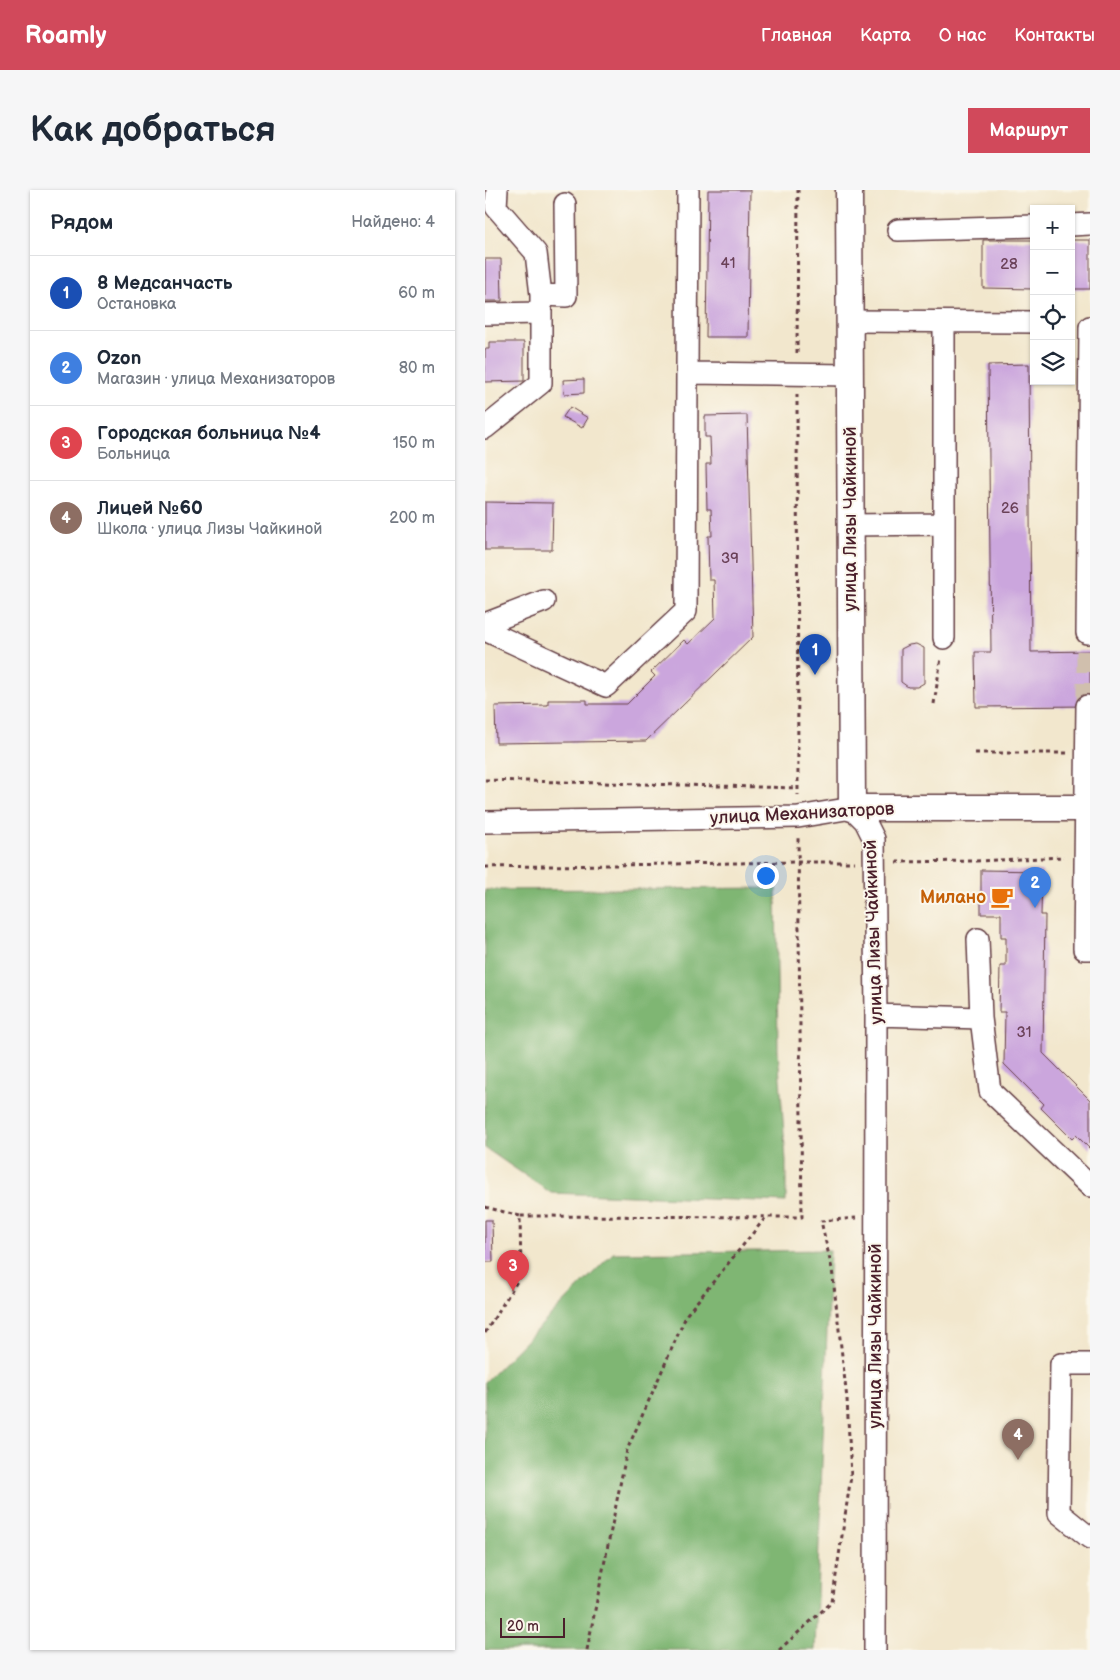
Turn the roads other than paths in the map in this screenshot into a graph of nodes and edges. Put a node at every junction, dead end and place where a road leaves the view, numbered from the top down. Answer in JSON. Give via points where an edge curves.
{"nodes":[{"id":1,"x":497,"y":190,"type":"edge"},
{"id":2,"x":688,"y":190,"type":"edge"},
{"id":3,"x":849,"y":190,"type":"edge"},
{"id":4,"x":565,"y":204,"type":"dead end"},
{"id":5,"x":1090,"y":224,"type":"edge"},
{"id":6,"x":1075,"y":225,"type":"edge"},
{"id":7,"x":1030,"y":226,"type":"edge"},
{"id":8,"x":898,"y":230,"type":"dead end"},
{"id":9,"x":541,"y":304,"type":"junction"},
{"id":10,"x":485,"y":314,"type":"edge"},
{"id":11,"x":849,"y":321,"type":"junction"},
{"id":12,"x":944,"y":322,"type":"junction"},
{"id":13,"x":1030,"y":322,"type":"edge"},
{"id":14,"x":1075,"y":322,"type":"edge"},
{"id":15,"x":1090,"y":322,"type":"edge"},
{"id":16,"x":1090,"y":327,"type":"edge"},
{"id":17,"x":687,"y":373,"type":"junction"},
{"id":18,"x":849,"y":375,"type":"junction"},
{"id":19,"x":485,"y":428,"type":"edge"},
{"id":20,"x":944,"y":524,"type":"junction"},
{"id":21,"x":850,"y":525,"type":"junction"},
{"id":22,"x":545,"y":601,"type":"dead end"},
{"id":23,"x":485,"y":624,"type":"edge"},
{"id":24,"x":485,"y":630,"type":"edge"},
{"id":25,"x":944,"y":638,"type":"road end"},
{"id":26,"x":1088,"y":639,"type":"edge"},
{"id":27,"x":1087,"y":706,"type":"dead end"},
{"id":28,"x":851,"y":808,"type":"junction"},
{"id":29,"x":1087,"y":808,"type":"edge"},
{"id":30,"x":485,"y":822,"type":"edge"},
{"id":31,"x":979,"y":939,"type":"dead end"},
{"id":32,"x":1090,"y":949,"type":"edge"},
{"id":33,"x":877,"y":1015,"type":"junction"},
{"id":34,"x":981,"y":1018,"type":"junction"},
{"id":35,"x":1090,"y":1186,"type":"edge"},
{"id":36,"x":1090,"y":1364,"type":"edge"},
{"id":37,"x":1090,"y":1538,"type":"edge"},
{"id":38,"x":875,"y":1650,"type":"edge"}],
"edges":[{"from":1,"to":9,"type":"street","via":[[496,207],[536,253]]},
{"from":2,"to":17,"type":"street"},
{"from":3,"to":11,"type":"main road","name":"улица Лизы Чайкиной"},
{"from":4,"to":9,"type":"street","via":[[566,296]]},
{"from":5,"to":6,"type":"street"},
{"from":7,"to":8,"type":"street"},
{"from":9,"to":10,"type":"street"},
{"from":9,"to":19,"type":"street","via":[[541,383]]},
{"from":11,"to":12,"type":"street"},
{"from":11,"to":18,"type":"main road","name":"улица Лизы Чайкиной"},
{"from":12,"to":13,"type":"street"},
{"from":12,"to":20,"type":"street"},
{"from":14,"to":15,"type":"street"},
{"from":16,"to":26,"type":"street"},
{"from":17,"to":18,"type":"street"},
{"from":17,"to":24,"type":"street","via":[[686,611],[606,686]]},
{"from":18,"to":21,"type":"main road","name":"улица Лизы Чайкиной"},
{"from":20,"to":21,"type":"street"},
{"from":20,"to":25,"type":"street"},
{"from":21,"to":28,"type":"main road","name":"улица Лизы Чайкиной"},
{"from":22,"to":23,"type":"street"},
{"from":27,"to":29,"type":"street"},
{"from":28,"to":29,"type":"main road","name":"улица Механизаторов"},
{"from":28,"to":30,"type":"street","name":"улица Механизаторов","via":[[798,817]]},
{"from":28,"to":33,"type":"street","name":"улица Лизы Чайкиной","via":[[865,821],[874,839]]},
{"from":29,"to":32,"type":"street","via":[[1084,949]]},
{"from":31,"to":34,"type":"street"},
{"from":33,"to":34,"type":"street"},
{"from":33,"to":38,"type":"street","name":"улица Лизы Чайкиной"},
{"from":34,"to":35,"type":"street","via":[[990,1091]]},
{"from":36,"to":37,"type":"street","via":[[1061,1364],[1059,1513]]}]}
